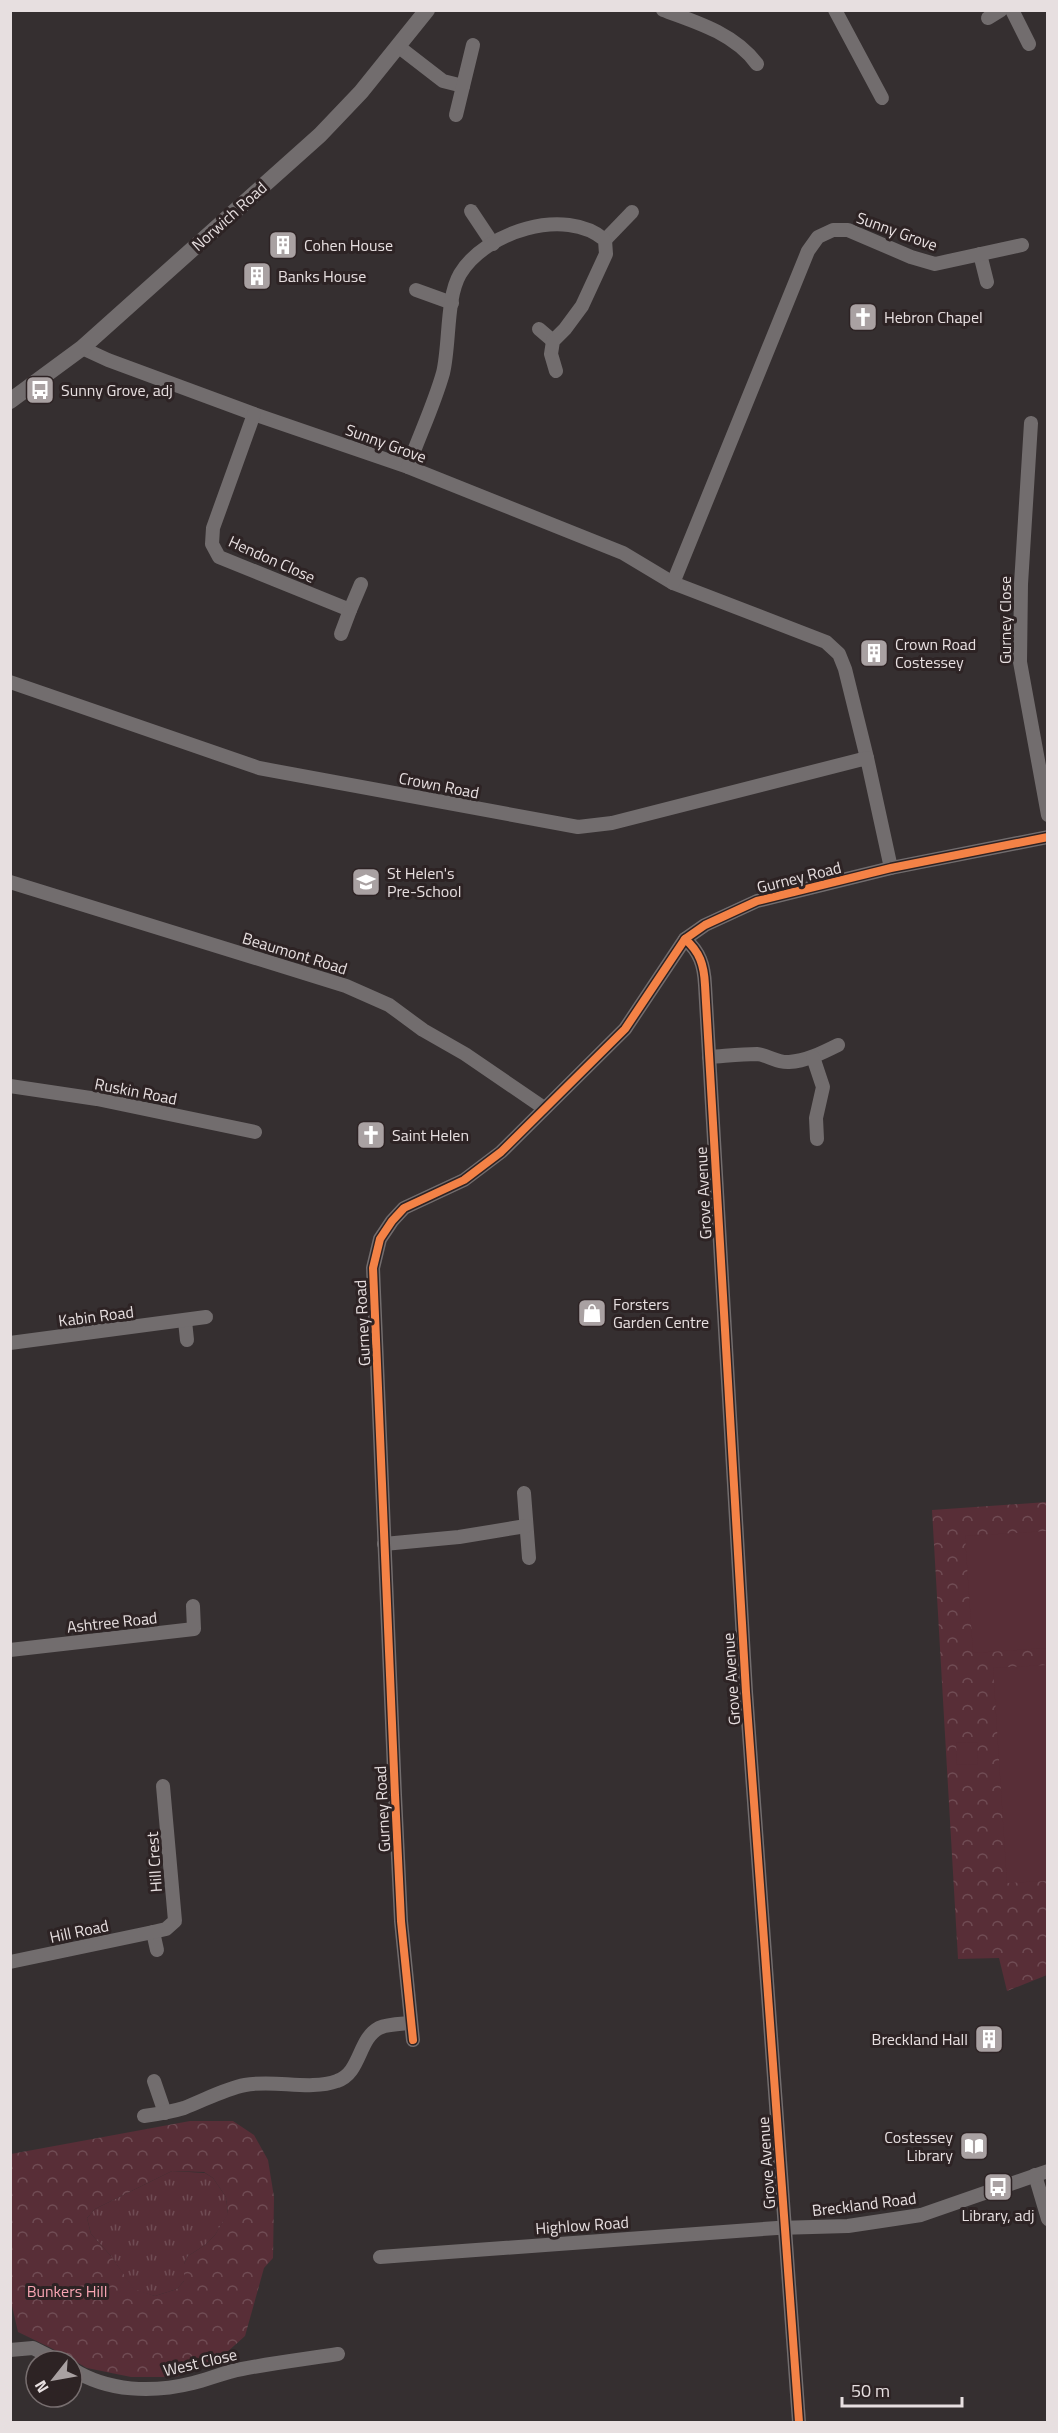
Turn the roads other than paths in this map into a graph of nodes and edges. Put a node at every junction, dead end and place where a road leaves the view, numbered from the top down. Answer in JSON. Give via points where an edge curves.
{"nodes":[{"id":1,"x":427,"y":10,"type":"edge"},
{"id":2,"x":663,"y":10,"type":"edge"},
{"id":3,"x":835,"y":10,"type":"edge"},
{"id":4,"x":1001,"y":10,"type":"edge"},
{"id":5,"x":1012,"y":10,"type":"edge"},
{"id":6,"x":988,"y":18,"type":"dead end"},
{"id":7,"x":1029,"y":44,"type":"dead end"},
{"id":8,"x":473,"y":45,"type":"dead end"},
{"id":9,"x":399,"y":47,"type":"junction"},
{"id":10,"x":757,"y":64,"type":"dead end"},
{"id":11,"x":463,"y":86,"type":"junction"},
{"id":12,"x":882,"y":98,"type":"dead end"},
{"id":13,"x":456,"y":115,"type":"dead end"},
{"id":14,"x":471,"y":211,"type":"dead end"},
{"id":15,"x":632,"y":212,"type":"dead end"},
{"id":16,"x":605,"y":240,"type":"junction"},
{"id":17,"x":493,"y":244,"type":"junction"},
{"id":18,"x":1022,"y":245,"type":"dead end"},
{"id":19,"x":980,"y":254,"type":"junction"},
{"id":20,"x":987,"y":282,"type":"dead end"},
{"id":21,"x":416,"y":290,"type":"dead end"},
{"id":22,"x":452,"y":303,"type":"junction"},
{"id":23,"x":539,"y":329,"type":"dead end"},
{"id":24,"x":553,"y":341,"type":"junction"},
{"id":25,"x":82,"y":348,"type":"junction"},
{"id":26,"x":556,"y":371,"type":"dead end"},
{"id":27,"x":10,"y":401,"type":"edge"},
{"id":28,"x":254,"y":414,"type":"junction"},
{"id":29,"x":1031,"y":423,"type":"dead end"},
{"id":30,"x":408,"y":467,"type":"junction"},
{"id":31,"x":673,"y":583,"type":"junction"},
{"id":32,"x":361,"y":584,"type":"dead end"},
{"id":33,"x":350,"y":610,"type":"junction"},
{"id":34,"x":341,"y":634,"type":"dead end"},
{"id":35,"x":10,"y":682,"type":"edge"},
{"id":36,"x":867,"y":758,"type":"junction"},
{"id":37,"x":1047,"y":815,"type":"edge"},
{"id":38,"x":1047,"y":837,"type":"edge"},
{"id":39,"x":891,"y":868,"type":"junction"},
{"id":40,"x":10,"y":882,"type":"edge"},
{"id":41,"x":685,"y":939,"type":"junction"},
{"id":42,"x":838,"y":1045,"type":"dead end"},
{"id":43,"x":709,"y":1057,"type":"junction"},
{"id":44,"x":813,"y":1057,"type":"junction"},
{"id":45,"x":10,"y":1086,"type":"edge"},
{"id":46,"x":544,"y":1108,"type":"junction"},
{"id":47,"x":255,"y":1132,"type":"dead end"},
{"id":48,"x":817,"y":1139,"type":"dead end"},
{"id":49,"x":206,"y":1317,"type":"dead end"},
{"id":50,"x":185,"y":1321,"type":"junction"},
{"id":51,"x":187,"y":1340,"type":"dead end"},
{"id":52,"x":10,"y":1343,"type":"edge"},
{"id":53,"x":524,"y":1493,"type":"dead end"},
{"id":54,"x":526,"y":1526,"type":"junction"},
{"id":55,"x":384,"y":1544,"type":"junction"},
{"id":56,"x":529,"y":1558,"type":"dead end"},
{"id":57,"x":193,"y":1606,"type":"dead end"},
{"id":58,"x":10,"y":1650,"type":"edge"},
{"id":59,"x":163,"y":1786,"type":"dead end"},
{"id":60,"x":175,"y":1921,"type":"joint"},
{"id":61,"x":153,"y":1932,"type":"junction"},
{"id":62,"x":157,"y":1950,"type":"dead end"},
{"id":63,"x":10,"y":1962,"type":"edge"},
{"id":64,"x":411,"y":2023,"type":"junction"},
{"id":65,"x":413,"y":2040,"type":"dead end"},
{"id":66,"x":154,"y":2080,"type":"dead end"},
{"id":67,"x":165,"y":2113,"type":"junction"},
{"id":68,"x":144,"y":2116,"type":"dead end"},
{"id":69,"x":1041,"y":2173,"type":"edge"},
{"id":70,"x":1047,"y":2219,"type":"edge"},
{"id":71,"x":785,"y":2228,"type":"junction"},
{"id":72,"x":380,"y":2257,"type":"dead end"},
{"id":73,"x":14,"y":2349,"type":"edge"},
{"id":74,"x":35,"y":2349,"type":"edge"},
{"id":75,"x":338,"y":2354,"type":"dead end"},
{"id":76,"x":84,"y":2375,"type":"edge"},
{"id":77,"x":799,"y":2422,"type":"edge"}],
"edges":[{"from":1,"to":9,"type":"street","name":"Norwich Road"},
{"from":2,"to":10,"type":"street","via":[[733,40]]},
{"from":3,"to":12,"type":"street"},
{"from":4,"to":6,"type":"street"},
{"from":5,"to":7,"type":"street"},
{"from":8,"to":11,"type":"street"},
{"from":9,"to":11,"type":"street","via":[[443,81]]},
{"from":9,"to":25,"type":"street","name":"Norwich Road","via":[[320,135]]},
{"from":11,"to":13,"type":"street"},
{"from":14,"to":17,"type":"street"},
{"from":15,"to":16,"type":"street"},
{"from":16,"to":17,"type":"street","via":[[579,226],[552,222],[528,227]]},
{"from":16,"to":24,"type":"street","via":[[606,254],[582,306]]},
{"from":17,"to":22,"type":"street","via":[[460,273]]},
{"from":18,"to":19,"type":"street","name":"Sunny Grove"},
{"from":19,"to":20,"type":"street"},
{"from":19,"to":31,"type":"street","name":"Sunny Grove","via":[[935,264],[848,230],[833,230],[818,237],[808,251]]},
{"from":21,"to":22,"type":"street"},
{"from":22,"to":30,"type":"street","via":[[442,374]]},
{"from":23,"to":24,"type":"street"},
{"from":24,"to":26,"type":"street","via":[[551,354]]},
{"from":25,"to":27,"type":"street","name":"Norwich Road"},
{"from":25,"to":28,"type":"street","name":"Sunny Grove"},
{"from":28,"to":30,"type":"street","name":"Sunny Grove"},
{"from":28,"to":33,"type":"street","name":"Hendon Close","via":[[213,528],[212,544],[219,557]]},
{"from":29,"to":37,"type":"street","name":"Gurney Close","via":[[1020,662]]},
{"from":30,"to":31,"type":"street","name":"Sunny Grove","via":[[623,553]]},
{"from":31,"to":36,"type":"street","name":"Sunny Grove","via":[[826,642],[839,654]]},
{"from":32,"to":33,"type":"street"},
{"from":33,"to":34,"type":"street"},
{"from":35,"to":36,"type":"street","name":"Crown Road","via":[[259,768],[578,827],[612,823]]},
{"from":36,"to":39,"type":"street"},
{"from":38,"to":39,"type":"street","name":"Gurney Road"},
{"from":39,"to":41,"type":"street","name":"Gurney Road","via":[[757,901],[705,925]]},
{"from":40,"to":46,"type":"street","name":"Beaumont Road","via":[[346,986],[389,1005]]},
{"from":41,"to":43,"type":"street","name":"Grove Avenue","via":[[694,946],[704,967]]},
{"from":41,"to":46,"type":"street","name":"Gurney Road","via":[[625,1029]]},
{"from":42,"to":44,"type":"street"},
{"from":43,"to":44,"type":"street","via":[[757,1054],[781,1062]]},
{"from":43,"to":71,"type":"street","name":"Grove Avenue","via":[[743,1646]]},
{"from":44,"to":48,"type":"street","via":[[823,1087],[816,1118]]},
{"from":45,"to":47,"type":"street","name":"Ruskin Road","via":[[97,1099]]},
{"from":46,"to":55,"type":"street","name":"Gurney Road","via":[[501,1152],[464,1180],[404,1208],[380,1239],[373,1268]]},
{"from":49,"to":50,"type":"street","name":"Kabin Road"},
{"from":50,"to":51,"type":"street"},
{"from":50,"to":52,"type":"street","name":"Kabin Road"},
{"from":53,"to":54,"type":"street"},
{"from":54,"to":55,"type":"street"},
{"from":54,"to":56,"type":"street"},
{"from":55,"to":64,"type":"street","name":"Gurney Road","via":[[401,1921]]},
{"from":57,"to":58,"type":"street","name":"Ashtree Road","via":[[194,1629]]},
{"from":59,"to":60,"type":"street","name":"Hill Crest","via":[[173,1798]]},
{"from":60,"to":61,"type":"street","name":"Hill Road","via":[[166,1929]]},
{"from":61,"to":62,"type":"street"},
{"from":61,"to":63,"type":"street","name":"Hill Road"},
{"from":64,"to":65,"type":"street","name":"Gurney Road"},
{"from":64,"to":67,"type":"street","via":[[381,2027],[372,2033],[357,2063],[340,2081],[243,2085]]},
{"from":66,"to":67,"type":"street"},
{"from":67,"to":68,"type":"street"},
{"from":69,"to":70,"type":"street"},
{"from":69,"to":71,"type":"street","name":"Breckland Road","via":[[921,2215],[848,2226]]},
{"from":71,"to":72,"type":"street","name":"Highlow Road"},
{"from":71,"to":77,"type":"street","name":"Grove Avenue"},
{"from":73,"to":74,"type":"street"},
{"from":75,"to":76,"type":"street","name":"West Close","via":[[239,2369],[168,2388],[134,2389]]}]}
